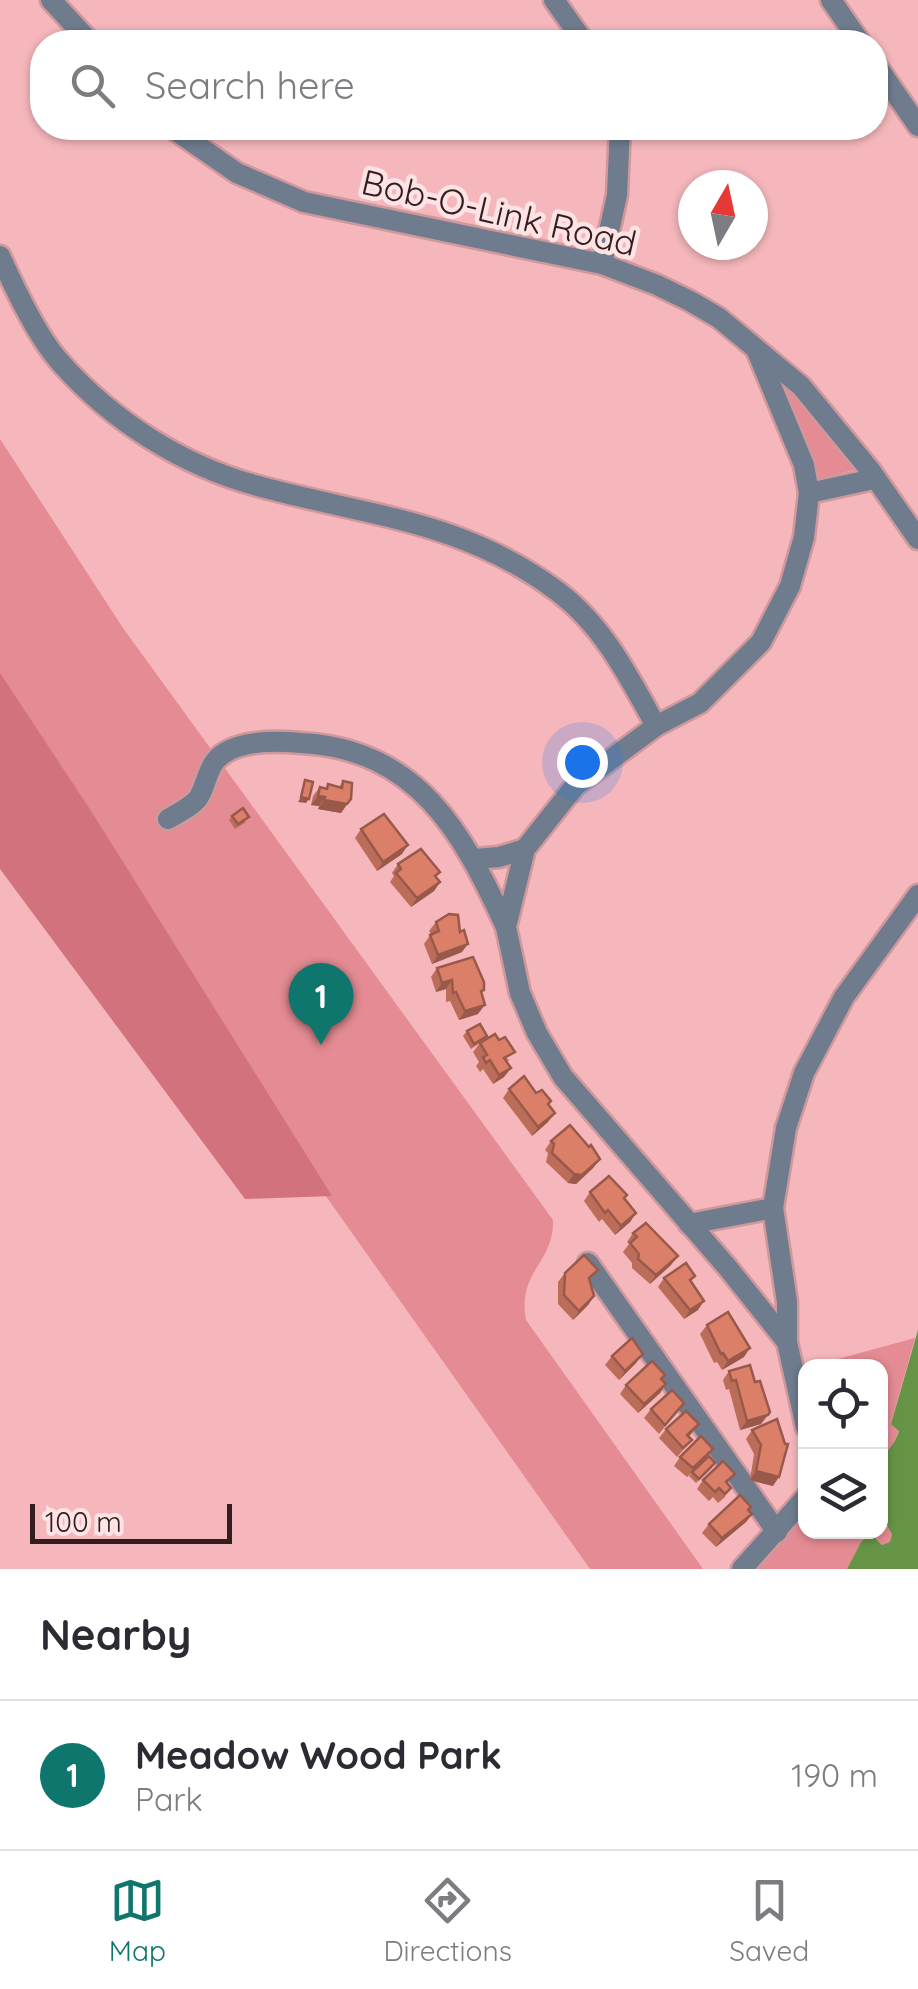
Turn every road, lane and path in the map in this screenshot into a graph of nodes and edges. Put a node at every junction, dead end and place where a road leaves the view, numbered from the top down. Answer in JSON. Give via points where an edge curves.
{"nodes":[{"id":1,"x":51,"y":0,"type":"edge"},
{"id":2,"x":554,"y":0,"type":"edge"},
{"id":3,"x":831,"y":0,"type":"edge"},
{"id":4,"x":79,"y":30,"type":"edge"},
{"id":5,"x":575,"y":30,"type":"edge"},
{"id":6,"x":852,"y":30,"type":"edge"},
{"id":7,"x":888,"y":82,"type":"edge"},
{"id":8,"x":918,"y":126,"type":"edge"},
{"id":9,"x":189,"y":140,"type":"edge"},
{"id":10,"x":619,"y":140,"type":"edge"},
{"id":11,"x":0,"y":256,"type":"edge"},
{"id":12,"x":602,"y":264,"type":"junction"},
{"id":13,"x":756,"y":349,"type":"junction"},
{"id":14,"x":874,"y":478,"type":"junction"},
{"id":15,"x":809,"y":493,"type":"junction"},
{"id":16,"x":915,"y":529,"type":"edge"},
{"id":17,"x":656,"y":726,"type":"junction"},
{"id":18,"x":168,"y":819,"type":"dead end"},
{"id":19,"x":526,"y":849,"type":"junction"},
{"id":20,"x":475,"y":858,"type":"junction"},
{"id":21,"x":918,"y":895,"type":"edge"},
{"id":22,"x":506,"y":927,"type":"junction"},
{"id":23,"x":773,"y":1208,"type":"junction"},
{"id":24,"x":689,"y":1224,"type":"junction"},
{"id":25,"x":588,"y":1263,"type":"edge"},
{"id":26,"x":788,"y":1342,"type":"junction"},
{"id":27,"x":798,"y":1389,"type":"edge"},
{"id":28,"x":798,"y":1506,"type":"edge"},
{"id":29,"x":777,"y":1532,"type":"junction"},
{"id":30,"x":742,"y":1569,"type":"edge"}],
"edges":[{"from":1,"to":4,"type":"street"},
{"from":2,"to":5,"type":"street"},
{"from":3,"to":6,"type":"street"},
{"from":7,"to":8,"type":"street"},
{"from":9,"to":12,"type":"street","name":"Bob-O-Link Road","via":[[237,173],[304,202]]},
{"from":10,"to":12,"type":"street","via":[[617,195]]},
{"from":11,"to":17,"type":"street","via":[[58,360],[153,441],[256,486],[439,528],[494,552],[558,592],[592,624]]},
{"from":12,"to":13,"type":"street","name":"Bob-O-Link Road","via":[[719,318]]},
{"from":13,"to":14,"type":"street","name":"Bob-O-Link Road","via":[[801,386]]},
{"from":13,"to":15,"type":"street"},
{"from":14,"to":15,"type":"street"},
{"from":14,"to":16,"type":"street","name":"Bob-O-Link Road"},
{"from":15,"to":17,"type":"street","via":[[790,586],[761,642],[700,703]]},
{"from":17,"to":19,"type":"street","via":[[576,786]]},
{"from":18,"to":20,"type":"street","via":[[198,800],[211,763],[229,750],[318,744],[392,768],[412,782]]},
{"from":19,"to":20,"type":"street"},
{"from":19,"to":22,"type":"street"},
{"from":20,"to":22,"type":"street"},
{"from":21,"to":23,"type":"street","via":[[844,997],[804,1073],[786,1128]]},
{"from":22,"to":24,"type":"street","via":[[520,992],[563,1077]]},
{"from":23,"to":24,"type":"street"},
{"from":23,"to":26,"type":"street"},
{"from":24,"to":26,"type":"street"},
{"from":25,"to":29,"type":"street"},
{"from":26,"to":27,"type":"street"},
{"from":28,"to":29,"type":"street"},
{"from":29,"to":30,"type":"street"}]}
